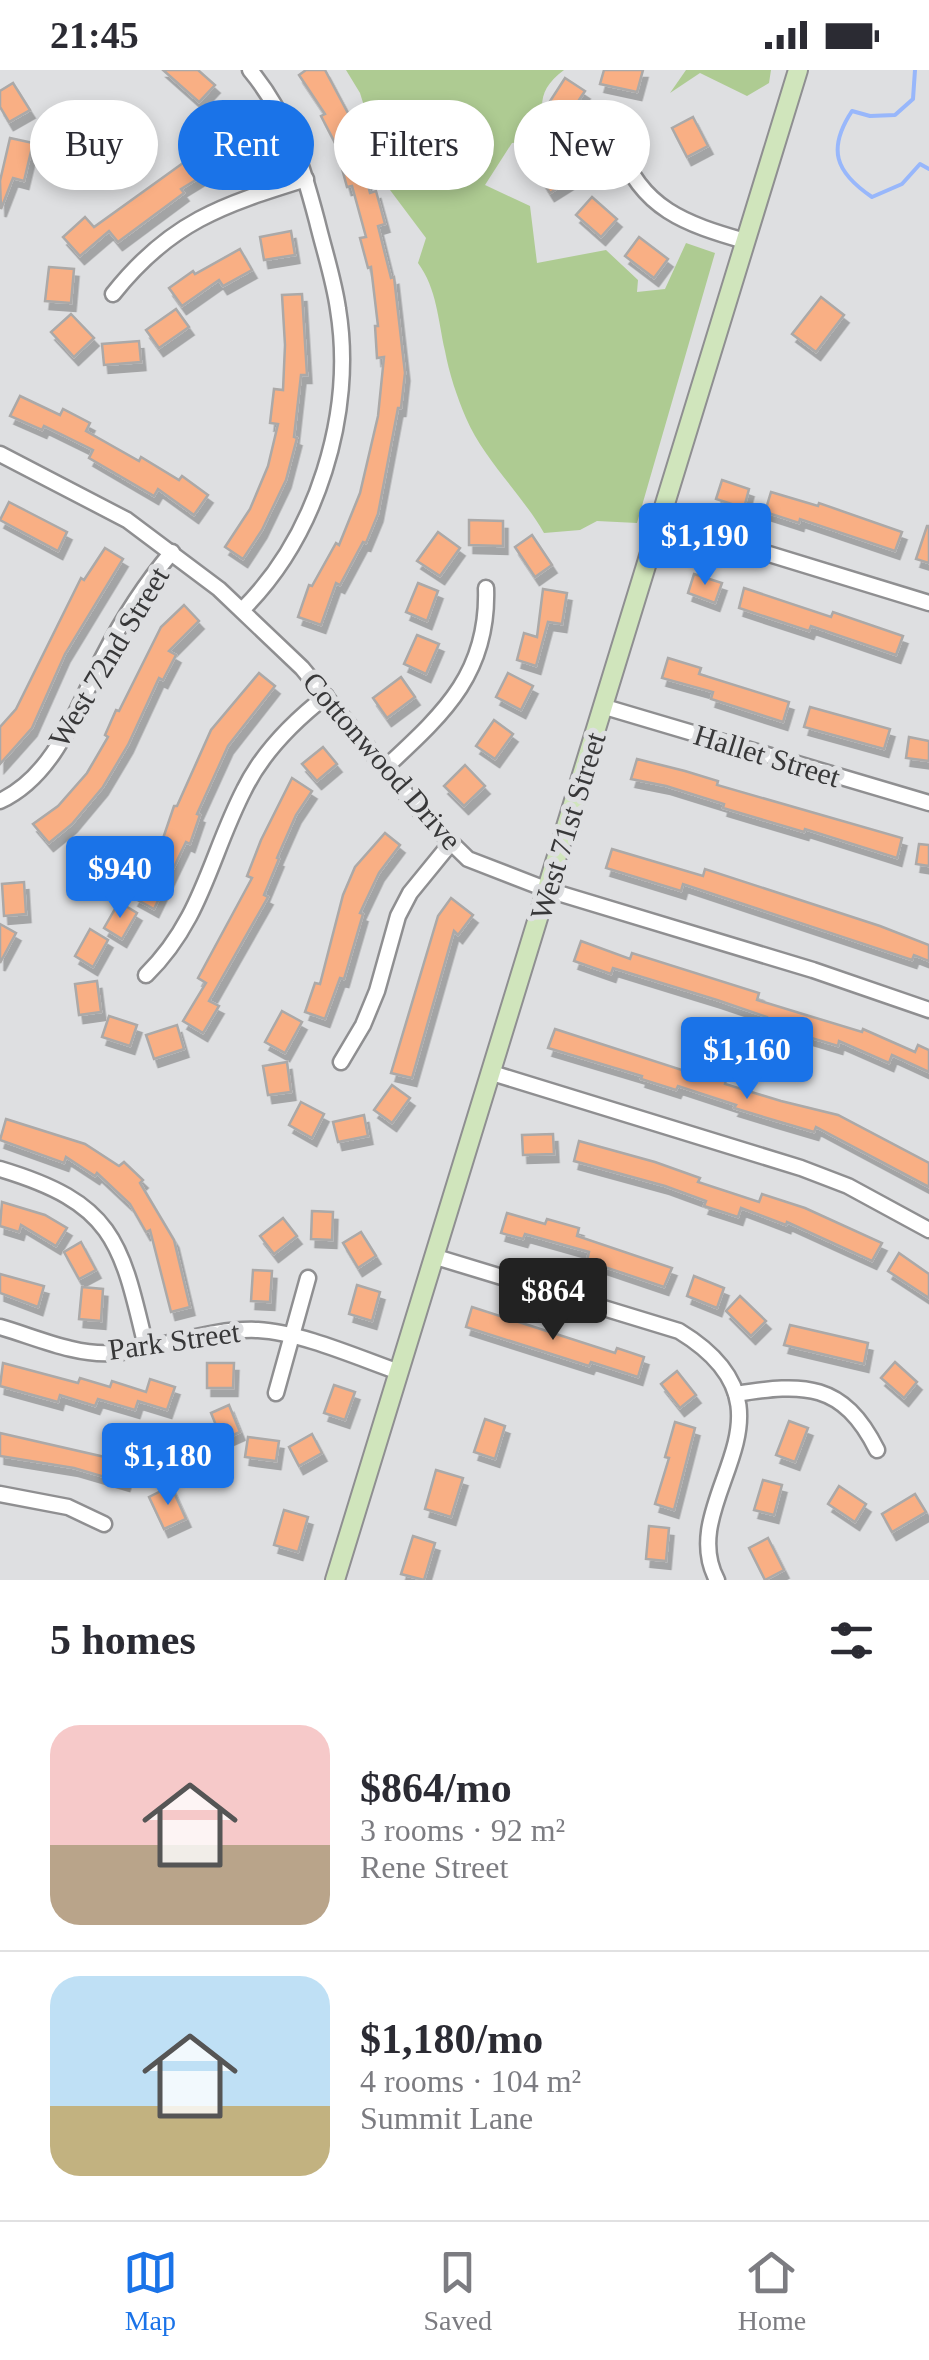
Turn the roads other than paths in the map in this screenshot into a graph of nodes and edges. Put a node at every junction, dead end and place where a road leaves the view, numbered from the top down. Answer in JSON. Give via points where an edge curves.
{"nodes":[{"id":1,"x":250,"y":70,"type":"edge"},
{"id":2,"x":798,"y":70,"type":"edge"},
{"id":3,"x":271,"y":100,"type":"edge"},
{"id":4,"x":273,"y":190,"type":"edge"},
{"id":5,"x":309,"y":190,"type":"edge"},
{"id":6,"x":642,"y":190,"type":"edge"},
{"id":7,"x":745,"y":241,"type":"junction"},
{"id":8,"x":113,"y":294,"type":"dead end"},
{"id":9,"x":0,"y":454,"type":"edge"},
{"id":10,"x":662,"y":521,"type":"junction"},
{"id":11,"x":172,"y":552,"type":"junction"},
{"id":12,"x":486,"y":588,"type":"dead end"},
{"id":13,"x":929,"y":603,"type":"edge"},
{"id":14,"x":242,"y":610,"type":"junction"},
{"id":15,"x":326,"y":696,"type":"junction"},
{"id":16,"x":605,"y":707,"type":"junction"},
{"id":17,"x":385,"y":768,"type":"junction"},
{"id":18,"x":0,"y":801,"type":"edge"},
{"id":19,"x":929,"y":803,"type":"edge"},
{"id":20,"x":450,"y":844,"type":"junction"},
{"id":21,"x":548,"y":890,"type":"junction"},
{"id":22,"x":146,"y":975,"type":"dead end"},
{"id":23,"x":929,"y":1010,"type":"edge"},
{"id":24,"x":342,"y":1062,"type":"dead end"},
{"id":25,"x":492,"y":1072,"type":"junction"},
{"id":26,"x":0,"y":1169,"type":"edge"},
{"id":27,"x":929,"y":1230,"type":"edge"},
{"id":28,"x":436,"y":1257,"type":"junction"},
{"id":29,"x":308,"y":1278,"type":"dead end"},
{"id":30,"x":0,"y":1326,"type":"edge"},
{"id":31,"x":292,"y":1338,"type":"junction"},
{"id":32,"x":146,"y":1347,"type":"junction"},
{"id":33,"x":399,"y":1372,"type":"junction"},
{"id":34,"x":276,"y":1393,"type":"dead end"},
{"id":35,"x":736,"y":1394,"type":"junction"},
{"id":36,"x":877,"y":1450,"type":"dead end"},
{"id":37,"x":0,"y":1494,"type":"edge"},
{"id":38,"x":104,"y":1524,"type":"dead end"},
{"id":39,"x":336,"y":1580,"type":"edge"},
{"id":40,"x":717,"y":1580,"type":"edge"}],
"edges":[{"from":1,"to":3,"type":"street"},
{"from":2,"to":7,"type":"street","name":"West 71st Street"},
{"from":4,"to":8,"type":"street","via":[[186,226]]},
{"from":5,"to":14,"type":"street","via":[[338,308],[336,425],[293,542]]},
{"from":6,"to":7,"type":"street","via":[[668,213]]},
{"from":7,"to":10,"type":"street","name":"West 71st Street"},
{"from":9,"to":11,"type":"street","name":"Cottonwood Drive","via":[[128,520]]},
{"from":10,"to":13,"type":"street"},
{"from":10,"to":16,"type":"street","name":"West 71st Street"},
{"from":11,"to":14,"type":"street","name":"Cottonwood Drive"},
{"from":11,"to":18,"type":"street","name":"West 72nd Street","via":[[123,622],[55,752]]},
{"from":12,"to":17,"type":"street","via":[[480,644],[458,696]]},
{"from":14,"to":15,"type":"street","name":"Cottonwood Drive"},
{"from":15,"to":17,"type":"street","name":"Cottonwood Drive"},
{"from":15,"to":22,"type":"street","via":[[262,760],[243,790],[201,896]]},
{"from":16,"to":19,"type":"street","name":"Hallet Street"},
{"from":16,"to":21,"type":"street","name":"West 71st Street"},
{"from":17,"to":20,"type":"street","name":"Cottonwood Drive"},
{"from":20,"to":21,"type":"street","name":"Cottonwood Drive","via":[[468,859]]},
{"from":20,"to":24,"type":"street","via":[[398,916],[370,1008]]},
{"from":21,"to":23,"type":"street","name":"Cottonwood Drive"},
{"from":21,"to":25,"type":"street","name":"West 71st Street"},
{"from":25,"to":27,"type":"street","via":[[801,1168]]},
{"from":25,"to":28,"type":"street","name":"West 71st Street"},
{"from":26,"to":32,"type":"street","via":[[60,1190],[101,1224],[128,1271]]},
{"from":28,"to":33,"type":"street","name":"West 71st Street"},
{"from":28,"to":35,"type":"street","via":[[680,1331],[714,1357]]},
{"from":29,"to":31,"type":"street","name":"Park Street"},
{"from":30,"to":32,"type":"street","name":"Park Street","via":[[94,1352]]},
{"from":31,"to":32,"type":"street","name":"Park Street","via":[[230,1330]]},
{"from":31,"to":33,"type":"street","name":"Park Street"},
{"from":31,"to":34,"type":"street","name":"Park Street"},
{"from":33,"to":39,"type":"street","name":"West 71st Street"},
{"from":35,"to":36,"type":"street","via":[[776,1388],[824,1394],[854,1412]]},
{"from":35,"to":40,"type":"street","via":[[737,1438],[711,1528]]},
{"from":37,"to":38,"type":"street","via":[[68,1507]]}]}
